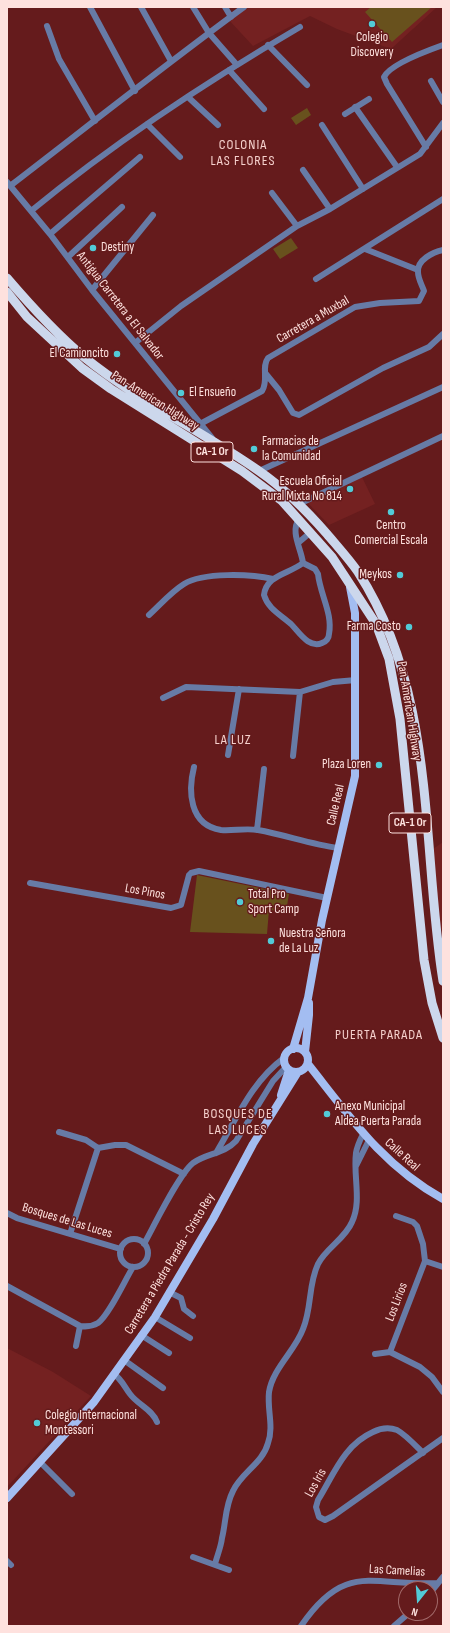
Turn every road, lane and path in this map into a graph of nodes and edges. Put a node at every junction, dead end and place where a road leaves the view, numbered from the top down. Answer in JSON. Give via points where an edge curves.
{"nodes":[{"id":1,"x":90,"y":7,"type":"edge"},
{"id":2,"x":141,"y":7,"type":"edge"},
{"id":3,"x":192,"y":7,"type":"edge"},
{"id":4,"x":225,"y":7,"type":"edge"},
{"id":5,"x":244,"y":7,"type":"edge"},
{"id":6,"x":231,"y":17,"type":"junction"},
{"id":7,"x":47,"y":26,"type":"dead end"},
{"id":8,"x":300,"y":27,"type":"dead end"},
{"id":9,"x":209,"y":33,"type":"junction"},
{"id":10,"x":443,"y":45,"type":"edge"},
{"id":11,"x":268,"y":46,"type":"junction"},
{"id":12,"x":171,"y":61,"type":"junction"},
{"id":13,"x":236,"y":65,"type":"junction"},
{"id":14,"x":230,"y":70,"type":"junction"},
{"id":15,"x":431,"y":81,"type":"dead end"},
{"id":16,"x":307,"y":85,"type":"dead end"},
{"id":17,"x":136,"y":91,"type":"junction"},
{"id":18,"x":188,"y":97,"type":"junction"},
{"id":19,"x":369,"y":99,"type":"dead end"},
{"id":20,"x":443,"y":102,"type":"edge"},
{"id":21,"x":355,"y":107,"type":"junction"},
{"id":22,"x":264,"y":108,"type":"dead end"},
{"id":23,"x":345,"y":114,"type":"dead end"},
{"id":24,"x":95,"y":121,"type":"junction"},
{"id":25,"x":443,"y":123,"type":"edge"},
{"id":26,"x":147,"y":124,"type":"junction"},
{"id":27,"x":218,"y":125,"type":"dead end"},
{"id":28,"x":322,"y":125,"type":"dead end"},
{"id":29,"x":426,"y":147,"type":"junction"},
{"id":30,"x":140,"y":157,"type":"dead end"},
{"id":31,"x":180,"y":157,"type":"dead end"},
{"id":32,"x":396,"y":167,"type":"junction"},
{"id":33,"x":303,"y":170,"type":"dead end"},
{"id":34,"x":8,"y":184,"type":"edge"},
{"id":35,"x":363,"y":188,"type":"junction"},
{"id":36,"x":272,"y":193,"type":"dead end"},
{"id":37,"x":443,"y":199,"type":"edge"},
{"id":38,"x":122,"y":207,"type":"dead end"},
{"id":39,"x":330,"y":209,"type":"junction"},
{"id":40,"x":31,"y":211,"type":"junction"},
{"id":41,"x":153,"y":215,"type":"dead end"},
{"id":42,"x":297,"y":226,"type":"junction"},
{"id":43,"x":50,"y":234,"type":"junction"},
{"id":44,"x":365,"y":249,"type":"junction"},
{"id":45,"x":443,"y":250,"type":"edge"},
{"id":46,"x":68,"y":257,"type":"junction"},
{"id":47,"x":418,"y":270,"type":"junction"},
{"id":48,"x":7,"y":278,"type":"edge"},
{"id":49,"x":316,"y":280,"type":"dead end"},
{"id":50,"x":92,"y":290,"type":"junction"},
{"id":51,"x":7,"y":292,"type":"edge"},
{"id":52,"x":443,"y":334,"type":"edge"},
{"id":53,"x":135,"y":343,"type":"junction"},
{"id":54,"x":266,"y":374,"type":"junction"},
{"id":55,"x":443,"y":387,"type":"edge"},
{"id":56,"x":200,"y":424,"type":"junction"},
{"id":57,"x":188,"y":425,"type":"junction"},
{"id":58,"x":443,"y":436,"type":"edge"},
{"id":59,"x":217,"y":444,"type":"junction"},
{"id":60,"x":259,"y":471,"type":"junction"},
{"id":61,"x":299,"y":504,"type":"junction"},
{"id":62,"x":299,"y":519,"type":"junction"},
{"id":63,"x":311,"y":532,"type":"junction"},
{"id":64,"x":298,"y":543,"type":"junction"},
{"id":65,"x":303,"y":563,"type":"junction"},
{"id":66,"x":344,"y":573,"type":"junction"},
{"id":67,"x":273,"y":579,"type":"junction"},
{"id":68,"x":368,"y":611,"type":"junction"},
{"id":69,"x":355,"y":613,"type":"junction"},
{"id":70,"x":149,"y":615,"type":"dead end"},
{"id":71,"x":356,"y":680,"type":"junction"},
{"id":72,"x":239,"y":689,"type":"junction"},
{"id":73,"x":300,"y":692,"type":"junction"},
{"id":74,"x":164,"y":698,"type":"dead end"},
{"id":75,"x":228,"y":755,"type":"dead end"},
{"id":76,"x":294,"y":756,"type":"dead end"},
{"id":77,"x":194,"y":766,"type":"dead end"},
{"id":78,"x":264,"y":769,"type":"dead end"},
{"id":79,"x":257,"y":830,"type":"junction"},
{"id":80,"x":338,"y":848,"type":"junction"},
{"id":81,"x":30,"y":883,"type":"dead end"},
{"id":82,"x":327,"y":898,"type":"junction"},
{"id":83,"x":443,"y":981,"type":"edge"},
{"id":84,"x":308,"y":998,"type":"junction"},
{"id":85,"x":443,"y":1038,"type":"edge"},
{"id":86,"x":292,"y":1049,"type":"junction"},
{"id":87,"x":305,"y":1052,"type":"junction"},
{"id":88,"x":284,"y":1058,"type":"junction"},
{"id":89,"x":308,"y":1064,"type":"junction"},
{"id":90,"x":291,"y":1070,"type":"junction"},
{"id":91,"x":319,"y":1077,"type":"junction"},
{"id":92,"x":293,"y":1082,"type":"junction"},
{"id":93,"x":276,"y":1107,"type":"junction"},
{"id":94,"x":59,"y":1132,"type":"dead end"},
{"id":95,"x":363,"y":1134,"type":"junction"},
{"id":96,"x":369,"y":1140,"type":"junction"},
{"id":97,"x":98,"y":1148,"type":"junction"},
{"id":98,"x":216,"y":1153,"type":"junction"},
{"id":99,"x":355,"y":1167,"type":"junction"},
{"id":100,"x":184,"y":1174,"type":"junction"},
{"id":101,"x":443,"y":1199,"type":"edge"},
{"id":102,"x":7,"y":1213,"type":"edge"},
{"id":103,"x":396,"y":1216,"type":"dead end"},
{"id":104,"x":70,"y":1234,"type":"junction"},
{"id":105,"x":144,"y":1244,"type":"junction"},
{"id":106,"x":121,"y":1249,"type":"junction"},
{"id":107,"x":425,"y":1261,"type":"junction"},
{"id":108,"x":132,"y":1267,"type":"junction"},
{"id":109,"x":443,"y":1267,"type":"edge"},
{"id":110,"x":7,"y":1286,"type":"edge"},
{"id":111,"x":169,"y":1292,"type":"junction"},
{"id":112,"x":193,"y":1316,"type":"dead end"},
{"id":113,"x":154,"y":1317,"type":"junction"},
{"id":114,"x":80,"y":1326,"type":"junction"},
{"id":115,"x":141,"y":1335,"type":"junction"},
{"id":116,"x":190,"y":1338,"type":"dead end"},
{"id":117,"x":76,"y":1346,"type":"dead end"},
{"id":118,"x":390,"y":1352,"type":"junction"},
{"id":119,"x":169,"y":1353,"type":"dead end"},
{"id":120,"x":375,"y":1354,"type":"dead end"},
{"id":121,"x":124,"y":1360,"type":"junction"},
{"id":122,"x":114,"y":1374,"type":"junction"},
{"id":123,"x":436,"y":1383,"type":"junction"},
{"id":124,"x":443,"y":1385,"type":"edge"},
{"id":125,"x":163,"y":1388,"type":"dead end"},
{"id":126,"x":443,"y":1392,"type":"edge"},
{"id":127,"x":157,"y":1422,"type":"dead end"},
{"id":128,"x":443,"y":1438,"type":"edge"},
{"id":129,"x":422,"y":1452,"type":"junction"},
{"id":130,"x":40,"y":1462,"type":"junction"},
{"id":131,"x":72,"y":1494,"type":"dead end"},
{"id":132,"x":7,"y":1498,"type":"edge"},
{"id":133,"x":193,"y":1557,"type":"dead end"},
{"id":134,"x":215,"y":1564,"type":"junction"},
{"id":135,"x":229,"y":1570,"type":"dead end"},
{"id":136,"x":443,"y":1577,"type":"edge"},
{"id":137,"x":398,"y":1581,"type":"edge"},
{"id":138,"x":438,"y":1583,"type":"edge"},
{"id":139,"x":301,"y":1626,"type":"edge"}],
"edges":[{"from":1,"to":17,"type":"street"},
{"from":2,"to":12,"type":"street"},
{"from":3,"to":9,"type":"street"},
{"from":4,"to":6,"type":"street"},
{"from":5,"to":6,"type":"street"},
{"from":6,"to":9,"type":"street"},
{"from":7,"to":24,"type":"street","via":[[59,59]]},
{"from":8,"to":11,"type":"street"},
{"from":9,"to":12,"type":"street"},
{"from":9,"to":13,"type":"street"},
{"from":10,"to":29,"type":"street","via":[[418,54],[388,71],[384,77]]},
{"from":11,"to":13,"type":"street"},
{"from":11,"to":16,"type":"street"},
{"from":12,"to":17,"type":"street"},
{"from":13,"to":14,"type":"street"},
{"from":14,"to":18,"type":"street"},
{"from":14,"to":22,"type":"street"},
{"from":15,"to":20,"type":"street"},
{"from":17,"to":24,"type":"street"},
{"from":18,"to":26,"type":"street"},
{"from":18,"to":27,"type":"street"},
{"from":19,"to":21,"type":"street"},
{"from":21,"to":23,"type":"street"},
{"from":21,"to":32,"type":"street"},
{"from":24,"to":34,"type":"street"},
{"from":25,"to":29,"type":"street"},
{"from":26,"to":31,"type":"street"},
{"from":26,"to":40,"type":"street","via":[[75,175]]},
{"from":28,"to":35,"type":"street"},
{"from":29,"to":32,"type":"street","via":[[420,154]]},
{"from":30,"to":43,"type":"street"},
{"from":32,"to":35,"type":"street"},
{"from":33,"to":39,"type":"street"},
{"from":34,"to":40,"type":"street","name":"Antigua Carretera a El Salvador"},
{"from":35,"to":39,"type":"street"},
{"from":36,"to":42,"type":"street"},
{"from":37,"to":44,"type":"street"},
{"from":38,"to":46,"type":"street"},
{"from":39,"to":42,"type":"street"},
{"from":40,"to":43,"type":"street","name":"Antigua Carretera a El Salvador"},
{"from":41,"to":50,"type":"street"},
{"from":42,"to":53,"type":"street","via":[[181,306]]},
{"from":43,"to":46,"type":"street","name":"Antigua Carretera a El Salvador"},
{"from":44,"to":47,"type":"street"},
{"from":44,"to":49,"type":"street"},
{"from":45,"to":47,"type":"street","via":[[428,256]]},
{"from":46,"to":50,"type":"street","name":"Antigua Carretera a El Salvador"},
{"from":47,"to":54,"type":"street","name":"Carretera a Muxbal","via":[[424,292],[419,301],[380,303],[355,308],[268,358],[265,363]]},
{"from":48,"to":57,"type":"highway","name":"Pan-American Highway","number":"CA-1 Or","via":[[48,325],[86,358],[117,381]]},
{"from":50,"to":53,"type":"street","name":"Antigua Carretera a El Salvador"},
{"from":51,"to":62,"type":"highway","name":"Pan-American Highway","number":"CA-1 Or","via":[[27,317],[82,368],[248,475],[282,501]]},
{"from":52,"to":54,"type":"street","via":[[429,347],[383,368],[299,415],[293,413]]},
{"from":53,"to":56,"type":"street","name":"Antigua Carretera a El Salvador"},
{"from":54,"to":56,"type":"street","name":"Carretera a Muxbal","via":[[262,391]]},
{"from":55,"to":60,"type":"street"},
{"from":56,"to":57,"type":"street","name":"Carretera a Muxbal"},
{"from":56,"to":59,"type":"street","name":"Antigua Carretera a El Salvador"},
{"from":57,"to":59,"type":"highway","name":"Pan-American Highway","number":"CA-1 Or"},
{"from":58,"to":61,"type":"street"},
{"from":59,"to":60,"type":"highway","name":"Pan-American Highway","number":"CA-1 Or"},
{"from":60,"to":61,"type":"highway","name":"Pan-American Highway","number":"CA-1 Or"},
{"from":61,"to":83,"type":"highway","name":"Pan-American Highway","number":"CA-1 Or","via":[[358,573],[384,620],[404,674],[419,744]]},
{"from":62,"to":63,"type":"highway","name":"Pan-American Highway","number":"CA-1 Or"},
{"from":62,"to":64,"type":"street","via":[[295,525]]},
{"from":63,"to":64,"type":"street"},
{"from":63,"to":66,"type":"highway","name":"Pan-American Highway","number":"CA-1 Or"},
{"from":64,"to":65,"type":"street"},
{"from":65,"to":67,"type":"street"},
{"from":65,"to":67,"type":"street","via":[[315,569],[318,574],[330,619],[329,635],[321,644],[309,642],[266,602],[264,591]]},
{"from":66,"to":68,"type":"highway","name":"Pan-American Highway","number":"CA-1 Or"},
{"from":66,"to":69,"type":"main road","name":"Calle Real"},
{"from":67,"to":70,"type":"street","via":[[247,575],[198,578],[185,584]]},
{"from":68,"to":69,"type":"main road"},
{"from":68,"to":85,"type":"highway","name":"Pan-American Highway","number":"CA-1 Or","via":[[376,624],[389,660],[395,689],[404,749],[424,960],[432,1003]]},
{"from":69,"to":71,"type":"main road","name":"Calle Real"},
{"from":71,"to":73,"type":"street","via":[[333,682]]},
{"from":71,"to":80,"type":"main road","name":"Calle Real","via":[[355,776]]},
{"from":72,"to":73,"type":"street"},
{"from":72,"to":74,"type":"street","via":[[186,687]]},
{"from":72,"to":75,"type":"street"},
{"from":73,"to":76,"type":"street"},
{"from":77,"to":79,"type":"street","via":[[190,795],[196,815],[213,828],[221,830]]},
{"from":78,"to":79,"type":"street"},
{"from":79,"to":80,"type":"street"},
{"from":80,"to":82,"type":"main road","name":"Calle Real"},
{"from":81,"to":82,"type":"street","name":"Los Pinos","via":[[171,908],[181,905],[189,875],[199,871]]},
{"from":82,"to":84,"type":"main road","name":"Calle Real"},
{"from":84,"to":86,"type":"main road","name":"Calle Real"},
{"from":84,"to":87,"type":"main road","name":"Calle Real"},
{"from":86,"to":87,"type":"main road","via":[[299,1048]]},
{"from":86,"to":88,"type":"main road"},
{"from":87,"to":89,"type":"main road"},
{"from":88,"to":90,"type":"main road"},
{"from":88,"to":98,"type":"street","via":[[270,1070],[248,1097]]},
{"from":89,"to":90,"type":"main road","via":[[304,1070]]},
{"from":89,"to":91,"type":"main road","name":"Calle Real"},
{"from":90,"to":92,"type":"main road","name":"Carretera a Piedra Parada - Cristo Rey"},
{"from":90,"to":93,"type":"main road","name":"Carretera a Piedra Parada - Cristo Rey"},
{"from":90,"to":98,"type":"street","via":[[272,1082],[229,1149]]},
{"from":91,"to":92,"type":"main road","via":[[309,1072]]},
{"from":91,"to":95,"type":"main road","name":"Calle Real"},
{"from":92,"to":93,"type":"main road","name":"Carretera a Piedra Parada - Cristo Rey"},
{"from":93,"to":111,"type":"main road","name":"Carretera a Piedra Parada - Cristo Rey"},
{"from":94,"to":97,"type":"street","via":[[86,1140]]},
{"from":95,"to":96,"type":"main road","name":"Calle Real"},
{"from":95,"to":99,"type":"street","via":[[357,1147]]},
{"from":96,"to":99,"type":"street"},
{"from":96,"to":101,"type":"main road","name":"Calle Real","via":[[401,1172]]},
{"from":97,"to":100,"type":"street","via":[[126,1145]]},
{"from":97,"to":104,"type":"street"},
{"from":98,"to":100,"type":"street","via":[[194,1163]]},
{"from":99,"to":134,"type":"street","via":[[355,1214],[344,1234],[326,1251],[318,1265],[310,1286],[304,1329],[271,1386],[271,1430],[268,1445],[244,1475],[228,1502]]},
{"from":100,"to":105,"type":"street"},
{"from":102,"to":104,"type":"street","name":"Bosques de Las Luces"},
{"from":103,"to":107,"type":"street","name":"Los Lirios","via":[[413,1222],[416,1226],[423,1244]]},
{"from":104,"to":106,"type":"street","name":"Bosques de Las Luces"},
{"from":105,"to":106,"type":"street","via":[[131,1240]]},
{"from":105,"to":108,"type":"street","via":[[148,1252],[146,1260],[141,1266]]},
{"from":106,"to":108,"type":"street","via":[[122,1259]]},
{"from":107,"to":109,"type":"street"},
{"from":107,"to":118,"type":"street","name":"Los Lirios"},
{"from":108,"to":114,"type":"street","via":[[102,1319],[92,1325]]},
{"from":110,"to":114,"type":"street"},
{"from":111,"to":112,"type":"street","via":[[181,1298],[184,1308]]},
{"from":111,"to":113,"type":"main road","name":"Carretera a Piedra Parada - Cristo Rey"},
{"from":113,"to":115,"type":"main road","name":"Carretera a Piedra Parada - Cristo Rey"},
{"from":113,"to":116,"type":"street"},
{"from":114,"to":117,"type":"street"},
{"from":115,"to":119,"type":"street"},
{"from":115,"to":121,"type":"main road","name":"Carretera a Piedra Parada - Cristo Rey"},
{"from":118,"to":120,"type":"street"},
{"from":118,"to":123,"type":"street","via":[[426,1371]]},
{"from":121,"to":122,"type":"main road","name":"Carretera a Piedra Parada - Cristo Rey"},
{"from":121,"to":125,"type":"street"},
{"from":122,"to":127,"type":"street","via":[[122,1380],[134,1399],[152,1413]]},
{"from":122,"to":130,"type":"main road","name":"Carretera a Piedra Parada - Cristo Rey","via":[[79,1420]]},
{"from":123,"to":124,"type":"street"},
{"from":123,"to":126,"type":"street"},
{"from":128,"to":129,"type":"street","name":"Los Iris"},
{"from":129,"to":129,"type":"street","name":"Los Iris","via":[[393,1429],[378,1430],[364,1436],[350,1446],[318,1500],[316,1507],[319,1517],[325,1520],[333,1516]]},
{"from":130,"to":131,"type":"street"},
{"from":130,"to":132,"type":"main road","name":"Carretera a Piedra Parada - Cristo Rey"},
{"from":133,"to":134,"type":"street"},
{"from":134,"to":135,"type":"street"},
{"from":136,"to":138,"type":"street"},
{"from":137,"to":139,"type":"street","name":"Las Camelias","via":[[372,1580],[333,1590],[313,1608]]}]}
